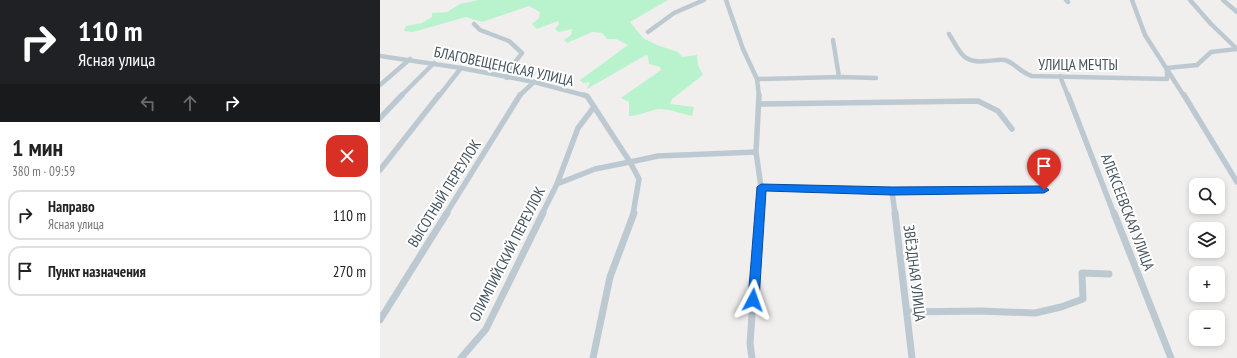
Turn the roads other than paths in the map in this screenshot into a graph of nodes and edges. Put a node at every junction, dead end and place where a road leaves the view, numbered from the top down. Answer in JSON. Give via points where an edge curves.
{"nodes":[{"id":1,"x":704,"y":0,"type":"edge"},
{"id":2,"x":726,"y":0,"type":"edge"},
{"id":3,"x":1132,"y":0,"type":"edge"},
{"id":4,"x":1190,"y":0,"type":"edge"},
{"id":5,"x":1223,"y":0,"type":"edge"},
{"id":6,"x":1237,"y":12,"type":"edge"},
{"id":7,"x":474,"y":24,"type":"dead end"},
{"id":8,"x":648,"y":32,"type":"dead end"},
{"id":9,"x":949,"y":34,"type":"dead end"},
{"id":10,"x":833,"y":40,"type":"dead end"},
{"id":11,"x":1237,"y":49,"type":"edge"},
{"id":12,"x":380,"y":56,"type":"edge"},
{"id":13,"x":410,"y":59,"type":"junction"},
{"id":14,"x":434,"y":63,"type":"junction"},
{"id":15,"x":461,"y":68,"type":"junction"},
{"id":16,"x":1167,"y":68,"type":"junction"},
{"id":17,"x":1060,"y":76,"type":"junction"},
{"id":18,"x":839,"y":77,"type":"junction"},
{"id":19,"x":507,"y":78,"type":"junction"},
{"id":20,"x":876,"y":78,"type":"dead end"},
{"id":21,"x":757,"y":79,"type":"junction"},
{"id":22,"x":534,"y":82,"type":"junction"},
{"id":23,"x":380,"y":85,"type":"edge"},
{"id":24,"x":760,"y":104,"type":"junction"},
{"id":25,"x":594,"y":106,"type":"junction"},
{"id":26,"x":380,"y":118,"type":"edge"},
{"id":27,"x":1012,"y":129,"type":"dead end"},
{"id":28,"x":756,"y":152,"type":"junction"},
{"id":29,"x":630,"y":162,"type":"junction"},
{"id":30,"x":380,"y":170,"type":"edge"},
{"id":31,"x":1237,"y":182,"type":"edge"},
{"id":32,"x":557,"y":184,"type":"junction"},
{"id":33,"x":761,"y":187,"type":"junction"},
{"id":34,"x":1044,"y":190,"type":"dead end"},
{"id":35,"x":892,"y":191,"type":"junction"},
{"id":36,"x":1109,"y":274,"type":"dead end"},
{"id":37,"x":907,"y":312,"type":"junction"},
{"id":38,"x":380,"y":320,"type":"edge"},
{"id":39,"x":461,"y":358,"type":"edge"},
{"id":40,"x":593,"y":358,"type":"edge"},
{"id":41,"x":752,"y":358,"type":"edge"},
{"id":42,"x":912,"y":358,"type":"edge"},
{"id":43,"x":1171,"y":358,"type":"edge"}],
"edges":[{"from":1,"to":8,"type":"street","via":[[660,20]]},
{"from":2,"to":21,"type":"street","via":[[743,49]]},
{"from":3,"to":16,"type":"street","via":[[1144,35]]},
{"from":4,"to":11,"type":"street"},
{"from":5,"to":6,"type":"street"},
{"from":7,"to":19,"type":"street","via":[[480,30],[509,41],[522,53]]},
{"from":9,"to":17,"type":"street","name":"УЛИЦА МЕЧТЫ","via":[[964,58],[973,61],[1003,60],[1030,76]]},
{"from":10,"to":18,"type":"street"},
{"from":11,"to":16,"type":"street","via":[[1211,52],[1197,66]]},
{"from":12,"to":13,"type":"street","name":"БЛАГОВЕЩЕНСКАЯ УЛИЦА"},
{"from":13,"to":14,"type":"street","name":"БЛАГОВЕЩЕНСКАЯ УЛИЦА"},
{"from":13,"to":23,"type":"street"},
{"from":14,"to":15,"type":"street","name":"БЛАГОВЕЩЕНСКАЯ УЛИЦА"},
{"from":14,"to":26,"type":"street"},
{"from":15,"to":19,"type":"street","name":"БЛАГОВЕЩЕНСКАЯ УЛИЦА"},
{"from":15,"to":30,"type":"street"},
{"from":16,"to":17,"type":"street","name":"УЛИЦА МЕЧТЫ","via":[[1167,79]]},
{"from":16,"to":31,"type":"street"},
{"from":17,"to":43,"type":"street","name":"АЛЕКСЕЕВСКАЯ УЛИЦА"},
{"from":18,"to":20,"type":"street"},
{"from":18,"to":21,"type":"street"},
{"from":19,"to":22,"type":"street","name":"БЛАГОВЕЩЕНСКАЯ УЛИЦА"},
{"from":21,"to":24,"type":"street"},
{"from":22,"to":25,"type":"street","name":"БЛАГОВЕЩЕНСКАЯ УЛИЦА","via":[[587,96]]},
{"from":22,"to":38,"type":"street","name":"ВЫСОТНЫЙ ПЕРЕУЛОК","via":[[520,95]]},
{"from":24,"to":27,"type":"street","via":[[978,101],[996,108]]},
{"from":24,"to":28,"type":"street"},
{"from":25,"to":29,"type":"street","name":"БЛАГОВЕЩЕНСКАЯ УЛИЦА"},
{"from":25,"to":32,"type":"street","via":[[578,128]]},
{"from":28,"to":29,"type":"street","via":[[658,156]]},
{"from":28,"to":33,"type":"street"},
{"from":29,"to":32,"type":"street","name":"ОЛИМПИЙСКИЙ ПЕРЕУЛОК","via":[[596,170]]},
{"from":29,"to":40,"type":"street","name":"БЛАГОВЕЩЕНСКАЯ УЛИЦА","via":[[639,179],[635,209],[610,277]]},
{"from":32,"to":39,"type":"street","name":"ОЛИМПИЙСКИЙ ПЕРЕУЛОК","via":[[486,328]]},
{"from":33,"to":35,"type":"street"},
{"from":33,"to":41,"type":"street","via":[[750,344]]},
{"from":34,"to":35,"type":"street"},
{"from":35,"to":37,"type":"street","name":"ЗВЁЗДНАЯ УЛИЦА"},
{"from":36,"to":37,"type":"street","via":[[1082,273],[1083,299],[1035,313]]},
{"from":37,"to":42,"type":"street","name":"ЗВЁЗДНАЯ УЛИЦА"}]}
